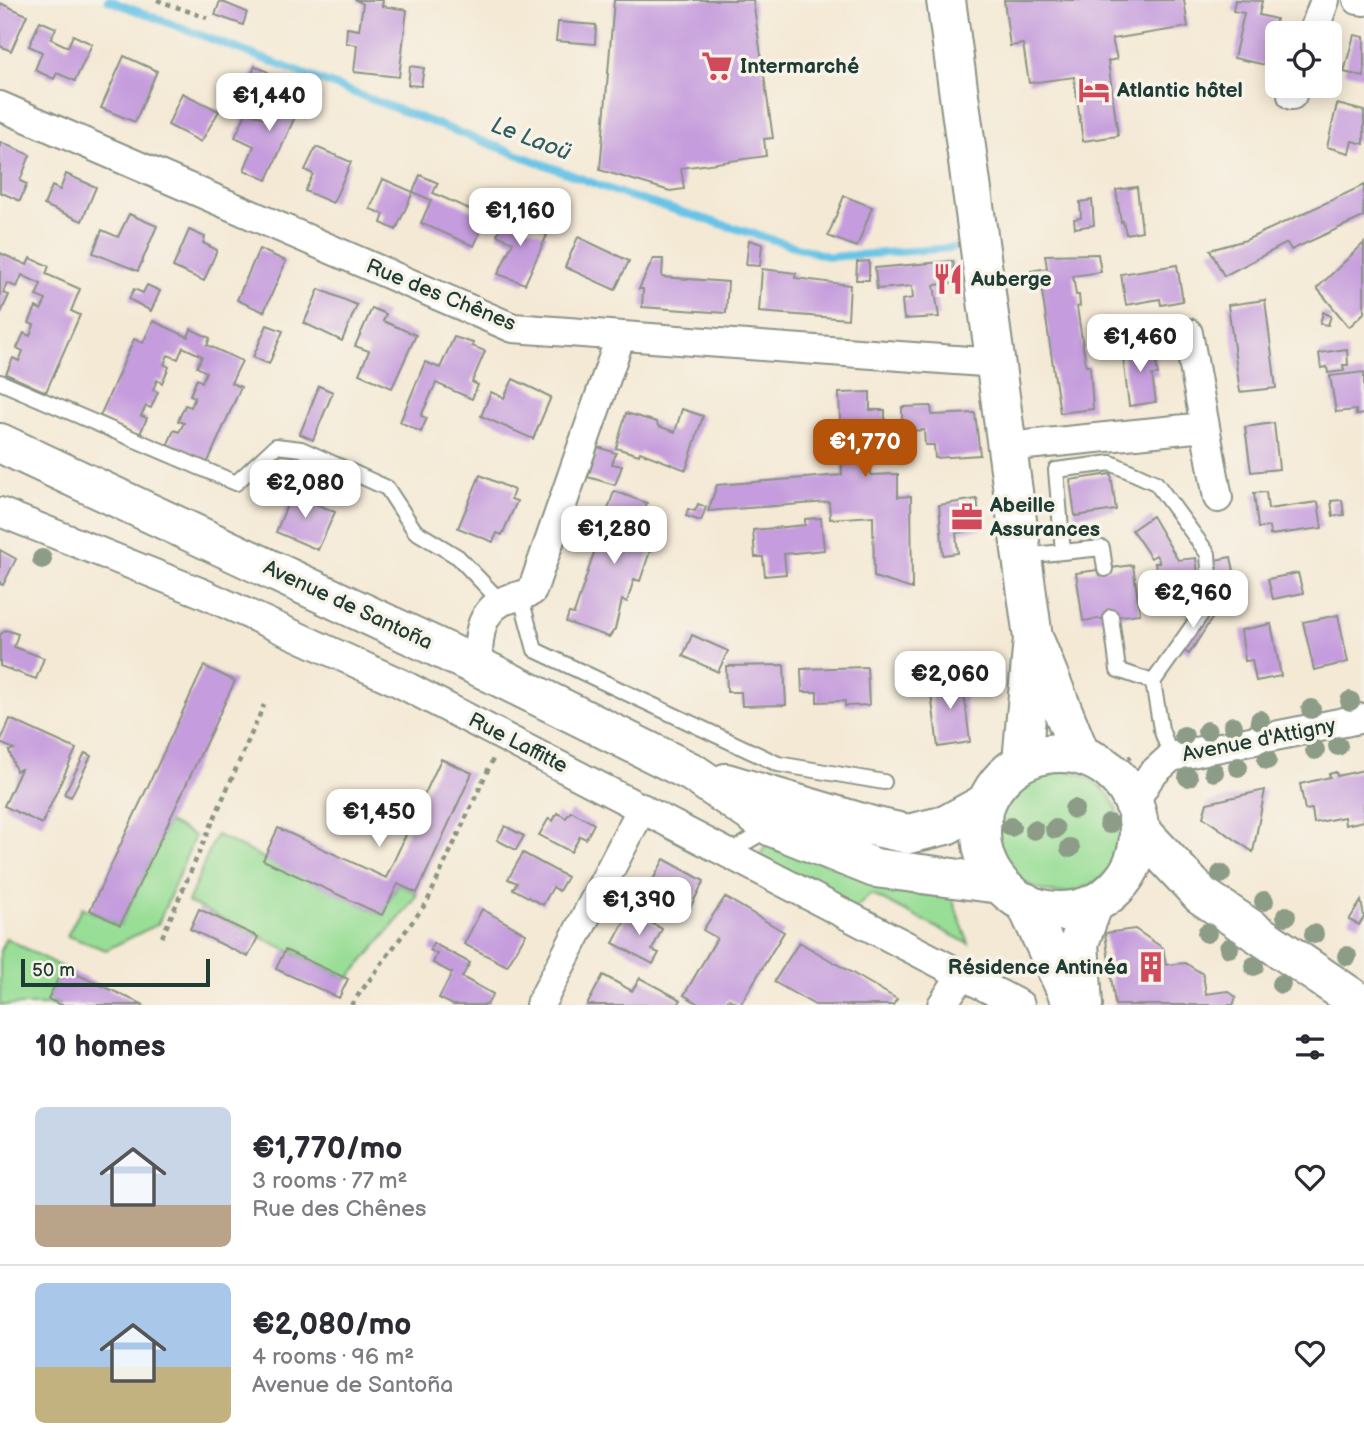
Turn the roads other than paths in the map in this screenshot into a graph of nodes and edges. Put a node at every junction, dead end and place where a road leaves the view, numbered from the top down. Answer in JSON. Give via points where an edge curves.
{"nodes":[{"id":1,"x":946,"y":0,"type":"edge"},
{"id":2,"x":1325,"y":0,"type":"edge"},
{"id":3,"x":1358,"y":0,"type":"edge"},
{"id":4,"x":1364,"y":1,"type":"edge"},
{"id":5,"x":1317,"y":21,"type":"edge"},
{"id":6,"x":0,"y":106,"type":"edge"},
{"id":7,"x":1188,"y":332,"type":"dead end"},
{"id":8,"x":620,"y":338,"type":"junction"},
{"id":9,"x":997,"y":363,"type":"junction"},
{"id":10,"x":0,"y":382,"type":"edge"},
{"id":11,"x":1205,"y":427,"type":"junction"},
{"id":12,"x":0,"y":443,"type":"edge"},
{"id":13,"x":1007,"y":447,"type":"junction"},
{"id":14,"x":1217,"y":498,"type":"dead end"},
{"id":15,"x":0,"y":512,"type":"edge"},
{"id":16,"x":1063,"y":552,"type":"junction"},
{"id":17,"x":1022,"y":556,"type":"junction"},
{"id":18,"x":1105,"y":569,"type":"dead end"},
{"id":19,"x":511,"y":600,"type":"junction"},
{"id":20,"x":1111,"y":617,"type":"dead end"},
{"id":21,"x":1033,"y":638,"type":"junction"},
{"id":22,"x":477,"y":666,"type":"junction"},
{"id":23,"x":1153,"y":682,"type":"junction"},
{"id":24,"x":1364,"y":718,"type":"edge"},
{"id":25,"x":1081,"y":756,"type":"junction"},
{"id":26,"x":1171,"y":757,"type":"junction"},
{"id":27,"x":1022,"y":762,"type":"junction"},
{"id":28,"x":693,"y":773,"type":"junction"},
{"id":29,"x":884,"y":782,"type":"dead end"},
{"id":30,"x":986,"y":803,"type":"junction"},
{"id":31,"x":642,"y":808,"type":"junction"},
{"id":32,"x":1137,"y":816,"type":"junction"},
{"id":33,"x":772,"y":827,"type":"junction"},
{"id":34,"x":728,"y":853,"type":"junction"},
{"id":35,"x":1013,"y":893,"type":"junction"},
{"id":36,"x":1201,"y":895,"type":"junction"},
{"id":37,"x":1102,"y":898,"type":"junction"},
{"id":38,"x":961,"y":976,"type":"junction"},
{"id":39,"x":540,"y":1005,"type":"edge"},
{"id":40,"x":942,"y":1005,"type":"edge"},
{"id":41,"x":1020,"y":1005,"type":"edge"},
{"id":42,"x":1073,"y":1005,"type":"edge"},
{"id":43,"x":1083,"y":1005,"type":"edge"},
{"id":44,"x":1363,"y":1005,"type":"edge"}],
"edges":[{"from":1,"to":9,"type":"main road"},
{"from":2,"to":5,"type":"street"},
{"from":3,"to":4,"type":"street"},
{"from":6,"to":8,"type":"street","name":"Rue des Chênes","via":[[513,328]]},
{"from":7,"to":11,"type":"street"},
{"from":8,"to":9,"type":"street","name":"Rue des Chênes"},
{"from":8,"to":19,"type":"street","via":[[532,591]]},
{"from":9,"to":13,"type":"main road"},
{"from":10,"to":19,"type":"lane","via":[[236,483],[276,446],[301,449],[387,488],[415,531],[458,557]]},
{"from":11,"to":13,"type":"street"},
{"from":11,"to":14,"type":"street"},
{"from":12,"to":22,"type":"main road","name":"Avenue de Santoña"},
{"from":13,"to":17,"type":"main road"},
{"from":15,"to":31,"type":"street","name":"Rue Laffitte","via":[[202,593],[400,683]]},
{"from":16,"to":17,"type":"lane"},
{"from":16,"to":18,"type":"lane","via":[[1102,548]]},
{"from":16,"to":23,"type":"lane","via":[[1056,470],[1111,463],[1156,482],[1208,554],[1211,600]]},
{"from":17,"to":21,"type":"main road"},
{"from":19,"to":22,"type":"street","via":[[480,624]]},
{"from":19,"to":29,"type":"lane","via":[[535,650],[778,764]]},
{"from":20,"to":23,"type":"lane","via":[[1118,670]]},
{"from":21,"to":25,"type":"main road"},
{"from":21,"to":27,"type":"main road"},
{"from":22,"to":28,"type":"main road","name":"Avenue de Santoña"},
{"from":23,"to":26,"type":"lane"},
{"from":24,"to":26,"type":"street","name":"Avenue d'Attigny"},
{"from":25,"to":27,"type":"main road","via":[[1061,753]]},
{"from":25,"to":32,"type":"main road","via":[[1103,765],[1121,781]]},
{"from":26,"to":32,"type":"street","name":"Avenue d'Attigny","via":[[1152,775]]},
{"from":27,"to":30,"type":"main road","via":[[1001,779]]},
{"from":28,"to":30,"type":"main road","name":"Avenue de Santoña","via":[[908,834],[946,825]]},
{"from":28,"to":33,"type":"main road","name":"Avenue de Santoña"},
{"from":30,"to":35,"type":"main road","via":[[982,845],[989,866]]},
{"from":31,"to":34,"type":"street","name":"Rue Laffitte"},
{"from":31,"to":39,"type":"street"},
{"from":32,"to":36,"type":"main road"},
{"from":32,"to":37,"type":"main road","via":[[1136,853],[1126,875]]},
{"from":33,"to":34,"type":"lane"},
{"from":33,"to":35,"type":"main road","name":"Avenue de Santoña","via":[[875,868]]},
{"from":34,"to":38,"type":"street","name":"Rue Laffitte"},
{"from":35,"to":37,"type":"main road","via":[[1047,910],[1071,910]]},
{"from":35,"to":42,"type":"main road"},
{"from":36,"to":37,"type":"main road","via":[[1159,886]]},
{"from":36,"to":44,"type":"main road"},
{"from":37,"to":43,"type":"main road","via":[[1079,943]]},
{"from":38,"to":40,"type":"street"},
{"from":38,"to":41,"type":"street","name":"Rue Laffitte"}]}
